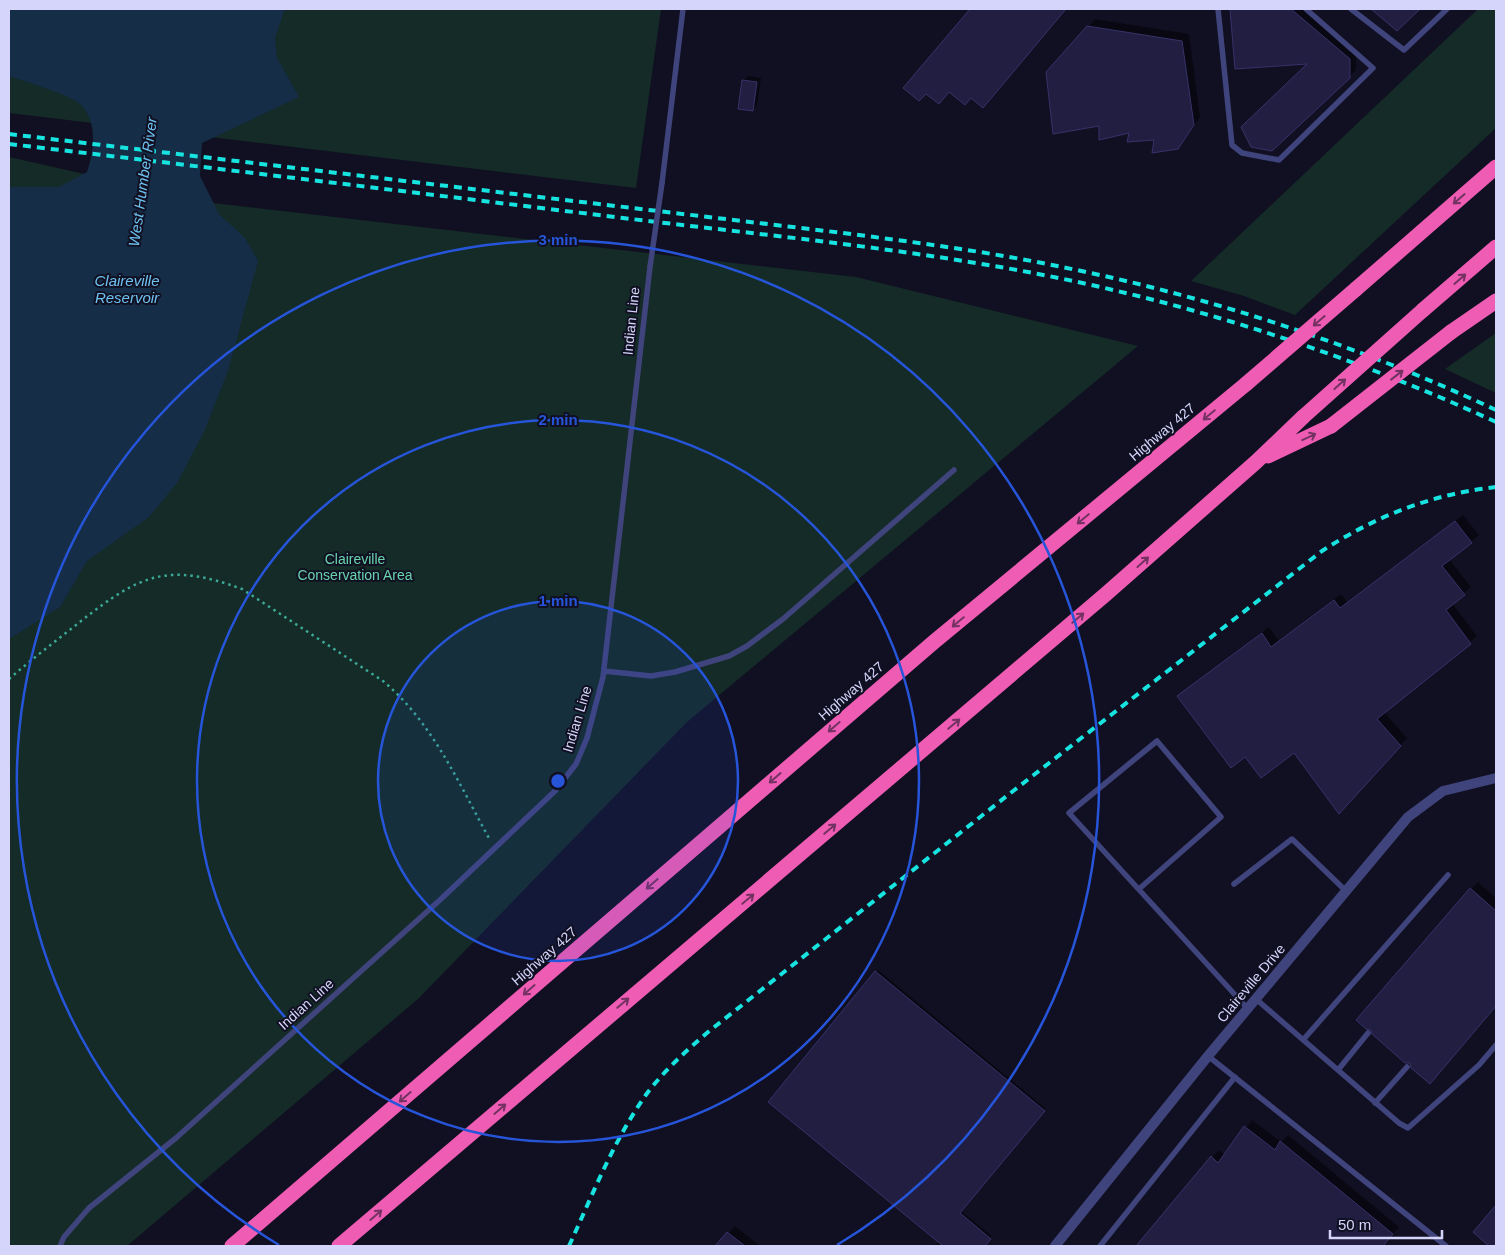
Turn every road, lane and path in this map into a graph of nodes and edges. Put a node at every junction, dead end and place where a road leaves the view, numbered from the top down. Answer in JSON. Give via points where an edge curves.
{"nodes":[{"id":1,"x":683,"y":9,"type":"edge"},
{"id":2,"x":1218,"y":9,"type":"edge"},
{"id":3,"x":1306,"y":9,"type":"edge"},
{"id":4,"x":1351,"y":9,"type":"edge"},
{"id":5,"x":1447,"y":9,"type":"edge"},
{"id":6,"x":1496,"y":167,"type":"edge"},
{"id":7,"x":1496,"y":247,"type":"edge"},
{"id":8,"x":1496,"y":301,"type":"edge"},
{"id":9,"x":1256,"y":462,"type":"junction"},
{"id":10,"x":954,"y":470,"type":"dead end"},
{"id":11,"x":604,"y":671,"type":"junction"},
{"id":12,"x":9,"y":679,"type":"edge"},
{"id":13,"x":1496,"y":778,"type":"edge"},
{"id":14,"x":494,"y":848,"type":"junction"},
{"id":15,"x":1448,"y":875,"type":"dead end"},
{"id":16,"x":1234,"y":884,"type":"dead end"},
{"id":17,"x":1139,"y":889,"type":"junction"},
{"id":18,"x":1346,"y":891,"type":"junction"},
{"id":19,"x":1256,"y":999,"type":"junction"},
{"id":20,"x":1248,"y":1009,"type":"junction"},
{"id":21,"x":1368,"y":1033,"type":"dead end"},
{"id":22,"x":1303,"y":1040,"type":"junction"},
{"id":23,"x":1496,"y":1045,"type":"edge"},
{"id":24,"x":1208,"y":1056,"type":"junction"},
{"id":25,"x":1407,"y":1067,"type":"dead end"},
{"id":26,"x":1338,"y":1070,"type":"junction"},
{"id":27,"x":1235,"y":1077,"type":"junction"},
{"id":28,"x":1375,"y":1102,"type":"junction"},
{"id":29,"x":60,"y":1246,"type":"edge"},
{"id":30,"x":232,"y":1246,"type":"edge"},
{"id":31,"x":340,"y":1246,"type":"edge"},
{"id":32,"x":1055,"y":1246,"type":"edge"},
{"id":33,"x":1100,"y":1246,"type":"edge"},
{"id":34,"x":1446,"y":1246,"type":"edge"}],
"edges":[{"from":1,"to":11,"type":"lane","name":"Indian Line","bridge":true},
{"from":2,"to":3,"type":"lane","via":[[1232,145],[1242,152],[1279,160],[1373,68]]},
{"from":4,"to":5,"type":"lane","via":[[1404,50]]},
{"from":6,"to":30,"type":"highway","name":"Highway 427","one_way":true,"bridge":true,"via":[[1246,384],[935,641]]},
{"from":9,"to":7,"type":"highway","one_way":true,"bridge":true,"via":[[1303,416]]},
{"from":9,"to":8,"type":"highway","one_way":true,"bridge":true,"via":[[1331,426]]},
{"from":31,"to":9,"type":"highway","one_way":true,"via":[[1106,594]]},
{"from":10,"to":11,"type":"lane","via":[[783,619],[747,646],[729,656],[675,672],[651,676]]},
{"from":11,"to":14,"type":"lane","name":"Indian Line","via":[[587,738],[576,764],[555,791]]},
{"from":12,"to":14,"type":"path","via":[[101,606],[143,580],[196,576],[242,588],[383,681],[402,697],[442,752]]},
{"from":13,"to":18,"type":"street","name":"Claireville Drive","via":[[1443,791],[1408,817]]},
{"from":14,"to":29,"type":"lane","name":"Indian Line","via":[[176,1138],[89,1208]]},
{"from":15,"to":22,"type":"lane"},
{"from":16,"to":18,"type":"lane","via":[[1292,839]]},
{"from":17,"to":17,"type":"lane","via":[[1069,813],[1157,741],[1221,817]]},
{"from":17,"to":20,"type":"lane"},
{"from":18,"to":19,"type":"street","name":"Claireville Drive"},
{"from":19,"to":20,"type":"street","name":"Claireville Drive"},
{"from":19,"to":22,"type":"lane"},
{"from":20,"to":24,"type":"street","name":"Claireville Drive"},
{"from":21,"to":26,"type":"lane"},
{"from":22,"to":26,"type":"lane"},
{"from":23,"to":28,"type":"lane","via":[[1479,1065],[1408,1128]]},
{"from":24,"to":27,"type":"lane"},
{"from":24,"to":32,"type":"street","name":"Claireville Drive"},
{"from":25,"to":28,"type":"lane"},
{"from":26,"to":28,"type":"lane"},
{"from":27,"to":33,"type":"lane"},
{"from":27,"to":34,"type":"lane"}]}
